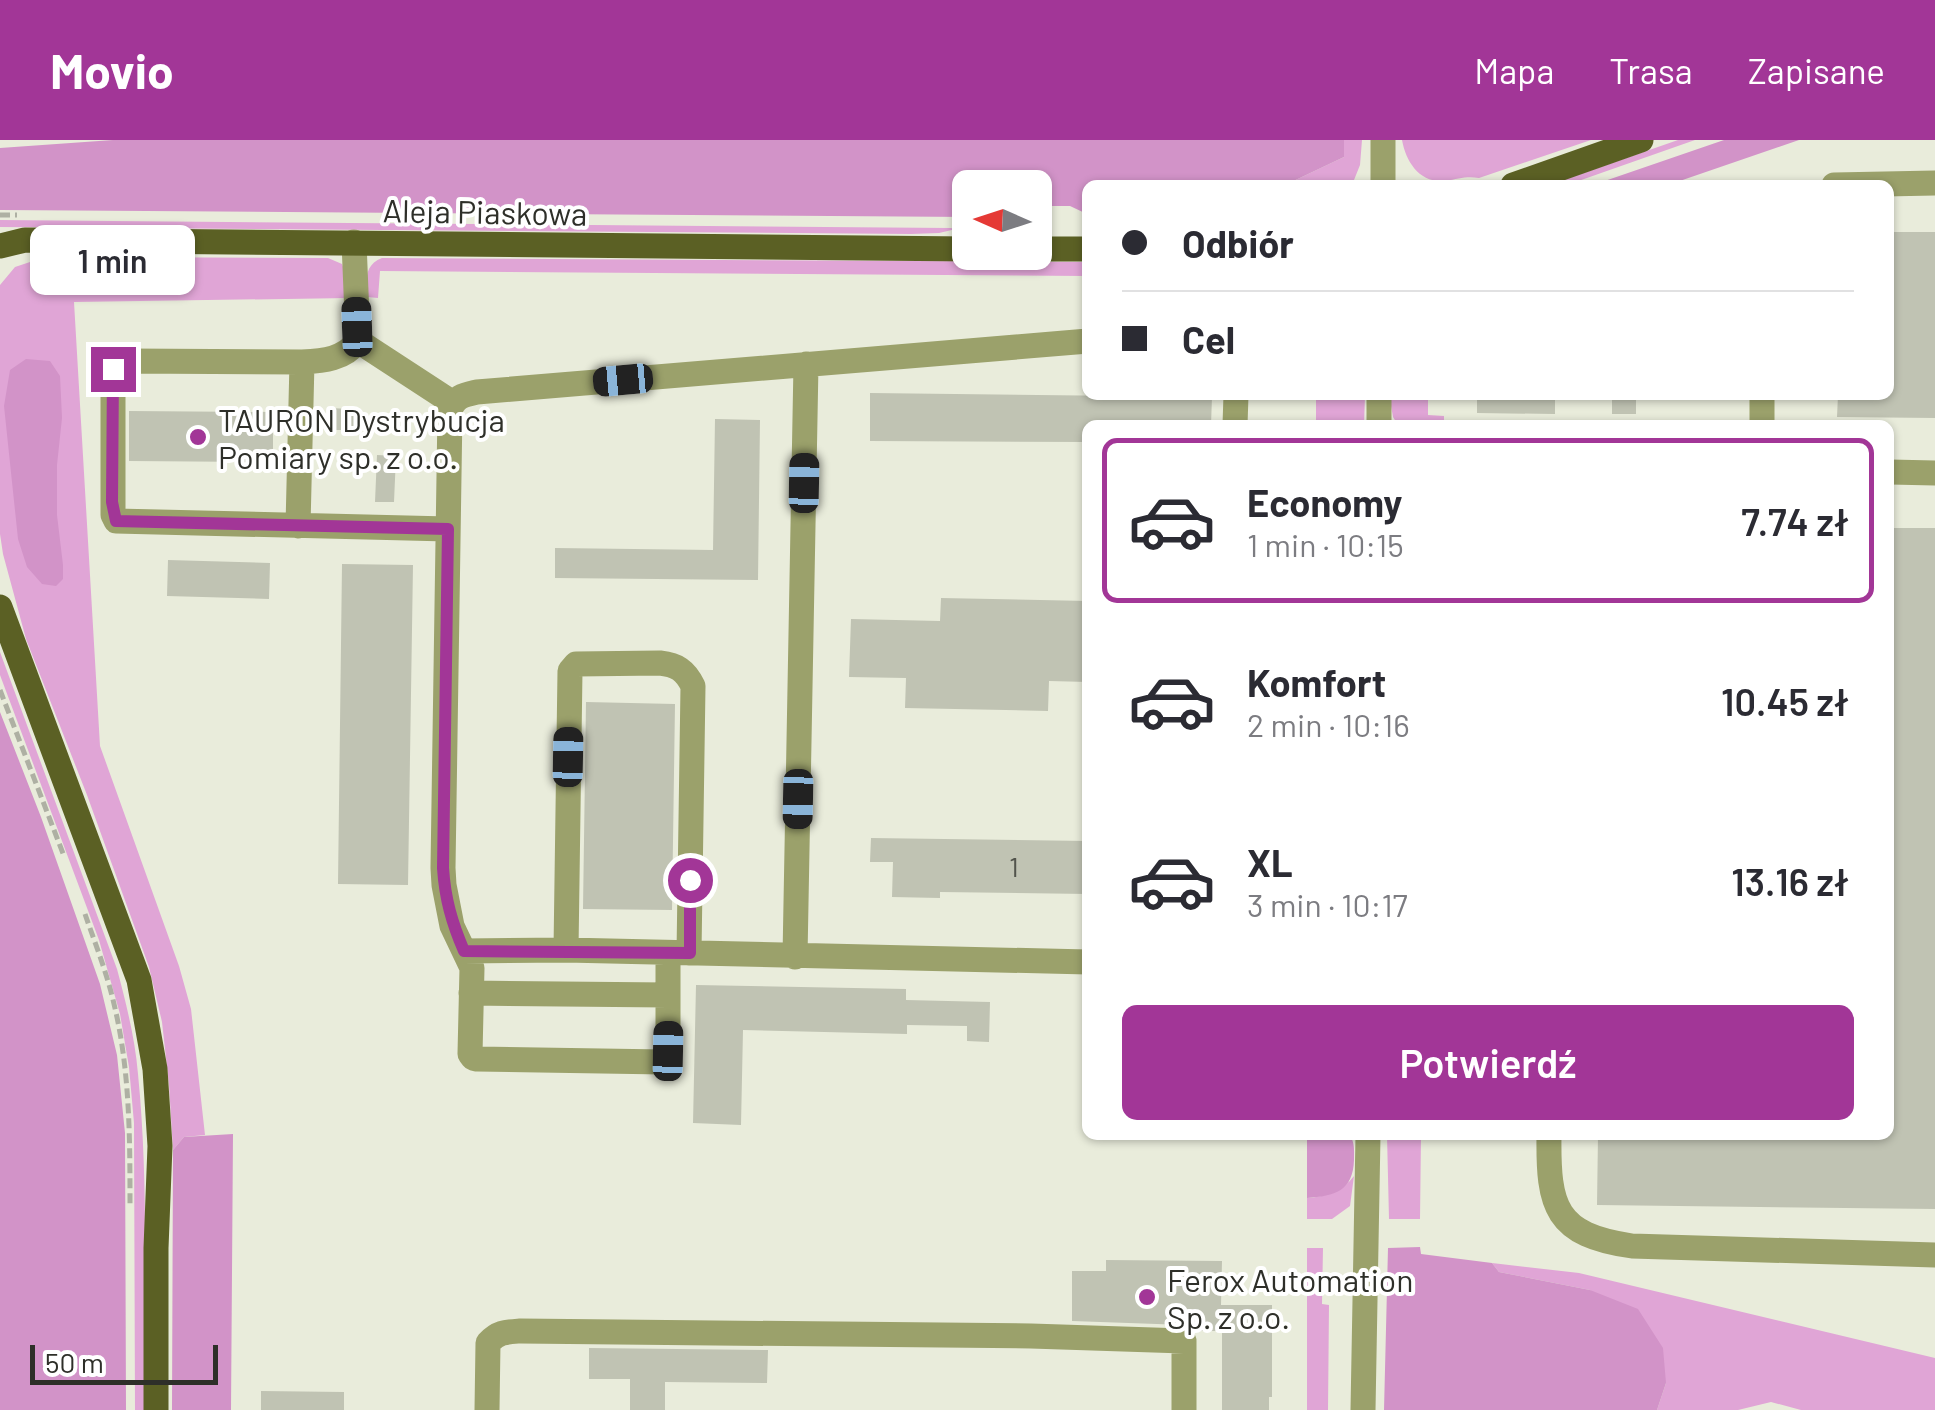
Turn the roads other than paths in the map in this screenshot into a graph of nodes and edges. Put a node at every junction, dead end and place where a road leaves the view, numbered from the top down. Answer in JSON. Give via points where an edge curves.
{"nodes":[{"id":1,"x":1383,"y":140,"type":"edge"},
{"id":2,"x":1640,"y":140,"type":"edge"},
{"id":3,"x":1383,"y":180,"type":"edge"},
{"id":4,"x":1528,"y":180,"type":"edge"},
{"id":5,"x":1935,"y":183,"type":"edge"},
{"id":6,"x":1894,"y":184,"type":"edge"},
{"id":7,"x":354,"y":242,"type":"junction"},
{"id":8,"x":0,"y":246,"type":"edge"},
{"id":9,"x":952,"y":249,"type":"edge"},
{"id":10,"x":1052,"y":249,"type":"edge"},
{"id":11,"x":1082,"y":249,"type":"edge"},
{"id":12,"x":358,"y":341,"type":"junction"},
{"id":13,"x":1082,"y":341,"type":"edge"},
{"id":14,"x":302,"y":362,"type":"junction"},
{"id":15,"x":806,"y":364,"type":"junction"},
{"id":16,"x":453,"y":402,"type":"junction"},
{"id":17,"x":1894,"y":472,"type":"edge"},
{"id":18,"x":1935,"y":473,"type":"edge"},
{"id":19,"x":298,"y":526,"type":"junction"},
{"id":20,"x":448,"y":529,"type":"junction"},
{"id":21,"x":0,"y":606,"type":"edge"},
{"id":22,"x":566,"y":950,"type":"junction"},
{"id":23,"x":464,"y":951,"type":"junction"},
{"id":24,"x":679,"y":953,"type":"junction"},
{"id":25,"x":796,"y":957,"type":"junction"},
{"id":26,"x":1082,"y":962,"type":"edge"},
{"id":27,"x":471,"y":993,"type":"junction"},
{"id":28,"x":668,"y":994,"type":"junction"},
{"id":29,"x":1368,"y":1140,"type":"edge"},
{"id":30,"x":1550,"y":1140,"type":"edge"},
{"id":31,"x":1935,"y":1255,"type":"edge"},
{"id":32,"x":156,"y":1410,"type":"edge"},
{"id":33,"x":487,"y":1410,"type":"edge"},
{"id":34,"x":1184,"y":1410,"type":"edge"},
{"id":35,"x":1363,"y":1410,"type":"edge"}],
"edges":[{"from":1,"to":3,"type":"street"},
{"from":2,"to":4,"type":"main road"},
{"from":5,"to":6,"type":"street"},
{"from":7,"to":8,"type":"main road","name":"Aleja Piaskowa","via":[[26,240]]},
{"from":7,"to":9,"type":"main road","name":"Aleja Piaskowa"},
{"from":7,"to":12,"type":"street"},
{"from":10,"to":11,"type":"main road"},
{"from":12,"to":14,"type":"street","via":[[350,352]]},
{"from":12,"to":16,"type":"street"},
{"from":13,"to":15,"type":"street"},
{"from":14,"to":19,"type":"street"},
{"from":14,"to":19,"type":"street","via":[[127,361],[113,369],[116,521]]},
{"from":15,"to":16,"type":"street","via":[[477,392]]},
{"from":15,"to":25,"type":"street"},
{"from":16,"to":20,"type":"street"},
{"from":17,"to":18,"type":"street"},
{"from":19,"to":20,"type":"street"},
{"from":20,"to":23,"type":"street","via":[[443,868],[452,926]]},
{"from":21,"to":32,"type":"main road","via":[[139,980],[160,1146]]},
{"from":22,"to":23,"type":"street"},
{"from":22,"to":24,"type":"street"},
{"from":22,"to":24,"type":"street","via":[[570,671],[576,664],[660,664],[684,671],[694,686]]},
{"from":23,"to":27,"type":"street","via":[[472,968]]},
{"from":24,"to":25,"type":"street"},
{"from":24,"to":28,"type":"street"},
{"from":25,"to":26,"type":"street"},
{"from":27,"to":28,"type":"street"},
{"from":27,"to":28,"type":"street","via":[[473,1058],[648,1063],[667,1059]]},
{"from":29,"to":35,"type":"street"},
{"from":30,"to":31,"type":"street","via":[[1554,1202],[1574,1228],[1602,1242]]},
{"from":33,"to":34,"type":"street","via":[[488,1343],[504,1332],[540,1332],[1184,1340]]}]}
